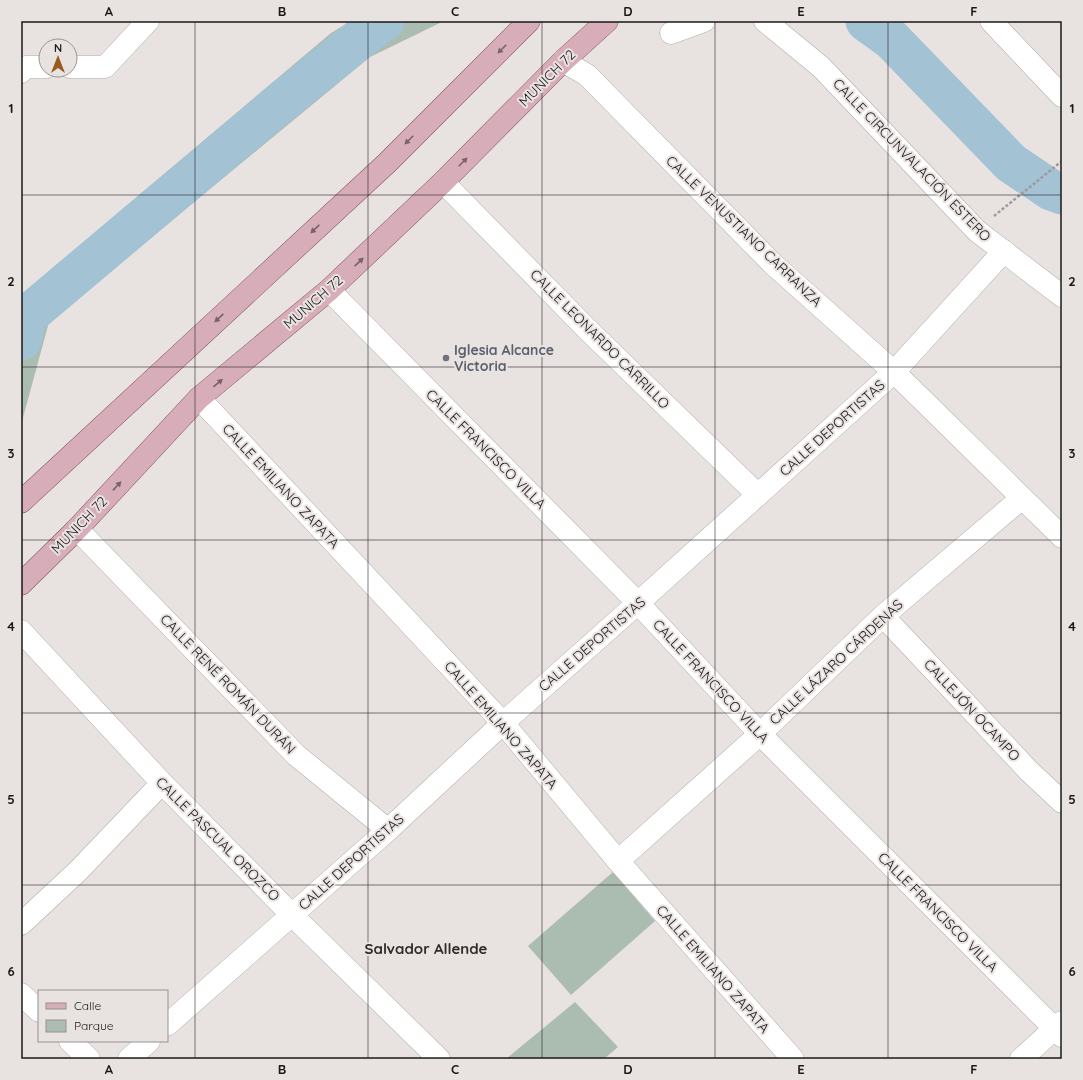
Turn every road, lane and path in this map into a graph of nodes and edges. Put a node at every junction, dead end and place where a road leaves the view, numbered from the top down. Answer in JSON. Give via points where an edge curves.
{"nodes":[{"id":1,"x":148,"y":21,"type":"edge"},
{"id":2,"x":529,"y":21,"type":"edge"},
{"id":3,"x":607,"y":21,"type":"edge"},
{"id":4,"x":704,"y":21,"type":"edge"},
{"id":5,"x":765,"y":21,"type":"edge"},
{"id":6,"x":991,"y":21,"type":"edge"},
{"id":7,"x":671,"y":33,"type":"dead end"},
{"id":8,"x":563,"y":62,"type":"junction"},
{"id":9,"x":78,"y":67,"type":"edge"},
{"id":10,"x":1062,"y":96,"type":"edge"},
{"id":11,"x":1062,"y":160,"type":"edge"},
{"id":12,"x":443,"y":182,"type":"junction"},
{"id":13,"x":994,"y":217,"type":"dead end"},
{"id":14,"x":1004,"y":251,"type":"junction"},
{"id":15,"x":329,"y":290,"type":"junction"},
{"id":16,"x":1062,"y":296,"type":"edge"},
{"id":17,"x":894,"y":372,"type":"junction"},
{"id":18,"x":199,"y":398,"type":"junction"},
{"id":19,"x":758,"y":495,"type":"junction"},
{"id":20,"x":1022,"y":498,"type":"junction"},
{"id":21,"x":21,"y":502,"type":"edge"},
{"id":22,"x":77,"y":529,"type":"junction"},
{"id":23,"x":1062,"y":537,"type":"edge"},
{"id":24,"x":21,"y":584,"type":"edge"},
{"id":25,"x":638,"y":603,"type":"junction"},
{"id":26,"x":883,"y":616,"type":"junction"},
{"id":27,"x":21,"y":631,"type":"edge"},
{"id":28,"x":503,"y":723,"type":"junction"},
{"id":29,"x":760,"y":734,"type":"junction"},
{"id":30,"x":162,"y":783,"type":"junction"},
{"id":31,"x":1062,"y":802,"type":"edge"},
{"id":32,"x":388,"y":830,"type":"junction"},
{"id":33,"x":618,"y":861,"type":"junction"},
{"id":34,"x":292,"y":914,"type":"junction"},
{"id":35,"x":21,"y":924,"type":"edge"},
{"id":36,"x":21,"y":994,"type":"edge"},
{"id":37,"x":38,"y":1010,"type":"edge"},
{"id":38,"x":168,"y":1024,"type":"edge"},
{"id":39,"x":1060,"y":1029,"type":"edge"},
{"id":40,"x":71,"y":1042,"type":"edge"},
{"id":41,"x":148,"y":1042,"type":"edge"},
{"id":42,"x":89,"y":1059,"type":"edge"},
{"id":43,"x":129,"y":1059,"type":"edge"},
{"id":44,"x":439,"y":1059,"type":"edge"},
{"id":45,"x":793,"y":1059,"type":"edge"},
{"id":46,"x":1021,"y":1059,"type":"edge"}],
"edges":[{"from":1,"to":9,"type":"street","via":[[105,67]]},
{"from":2,"to":21,"type":"main road","one_way":true,"via":[[387,163]]},
{"from":3,"to":8,"type":"main road","name":"MUNICH 72"},
{"from":4,"to":7,"type":"street"},
{"from":5,"to":14,"type":"street","name":"CALLE CIRCUNVALACIÓN ESTERO","via":[[821,67],[977,230]]},
{"from":6,"to":10,"type":"street"},
{"from":12,"to":8,"type":"main road","name":"MUNICH 72","one_way":true},
{"from":8,"to":17,"type":"street","name":"CALLE VENUSTIANO CARRANZA","via":[[587,75],[774,264]]},
{"from":11,"to":13,"type":"path"},
{"from":15,"to":12,"type":"main road","name":"MUNICH 72","one_way":true},
{"from":12,"to":19,"type":"street","name":"CALLE LEONARDO CARRILLO","via":[[587,329]]},
{"from":14,"to":16,"type":"street","name":"CALLE CIRCUNVALACIÓN ESTERO"},
{"from":14,"to":17,"type":"street","name":"CALLE DEPORTISTAS"},
{"from":18,"to":15,"type":"main road","name":"MUNICH 72","one_way":true},
{"from":15,"to":25,"type":"street","name":"CALLE FRANCISCO VILLA"},
{"from":17,"to":19,"type":"street","name":"CALLE DEPORTISTAS"},
{"from":17,"to":20,"type":"street","name":"CALLE VENUSTIANO CARRANZA"},
{"from":22,"to":18,"type":"main road","name":"MUNICH 72","one_way":true},
{"from":18,"to":28,"type":"street","name":"CALLE EMILIANO ZAPATA"},
{"from":19,"to":25,"type":"street","name":"CALLE DEPORTISTAS"},
{"from":20,"to":23,"type":"street","name":"CALLE VENUSTIANO CARRANZA"},
{"from":20,"to":26,"type":"street","name":"CALLE LÁZARO CÁRDENAS"},
{"from":22,"to":24,"type":"main road","name":"MUNICH 72"},
{"from":22,"to":32,"type":"street","name":"CALLE RENÉ ROMÁN DURÁN","via":[[296,755]]},
{"from":25,"to":28,"type":"street","name":"CALLE DEPORTISTAS"},
{"from":25,"to":29,"type":"street","name":"CALLE FRANCISCO VILLA"},
{"from":26,"to":29,"type":"street","name":"CALLE LÁZARO CÁRDENAS"},
{"from":26,"to":31,"type":"street","name":"CALLEJÓN OCAMPO"},
{"from":27,"to":30,"type":"street","name":"CALLE PASCUAL OROZCO"},
{"from":28,"to":32,"type":"street","name":"CALLE DEPORTISTAS"},
{"from":28,"to":33,"type":"street","name":"CALLE EMILIANO ZAPATA"},
{"from":29,"to":33,"type":"street","name":"CALLE LÁZARO CÁRDENAS"},
{"from":29,"to":39,"type":"street","name":"CALLE FRANCISCO VILLA"},
{"from":30,"to":34,"type":"street","name":"CALLE PASCUAL OROZCO"},
{"from":30,"to":35,"type":"street","via":[[78,871]]},
{"from":32,"to":34,"type":"street","name":"CALLE DEPORTISTAS"},
{"from":33,"to":45,"type":"street","name":"CALLE EMILIANO ZAPATA"},
{"from":34,"to":38,"type":"street","name":"CALLE DEPORTISTAS"},
{"from":34,"to":44,"type":"street","name":"CALLE PASCUAL OROZCO"},
{"from":36,"to":37,"type":"street"},
{"from":39,"to":46,"type":"street"},
{"from":40,"to":42,"type":"street"},
{"from":41,"to":43,"type":"street"}]}
